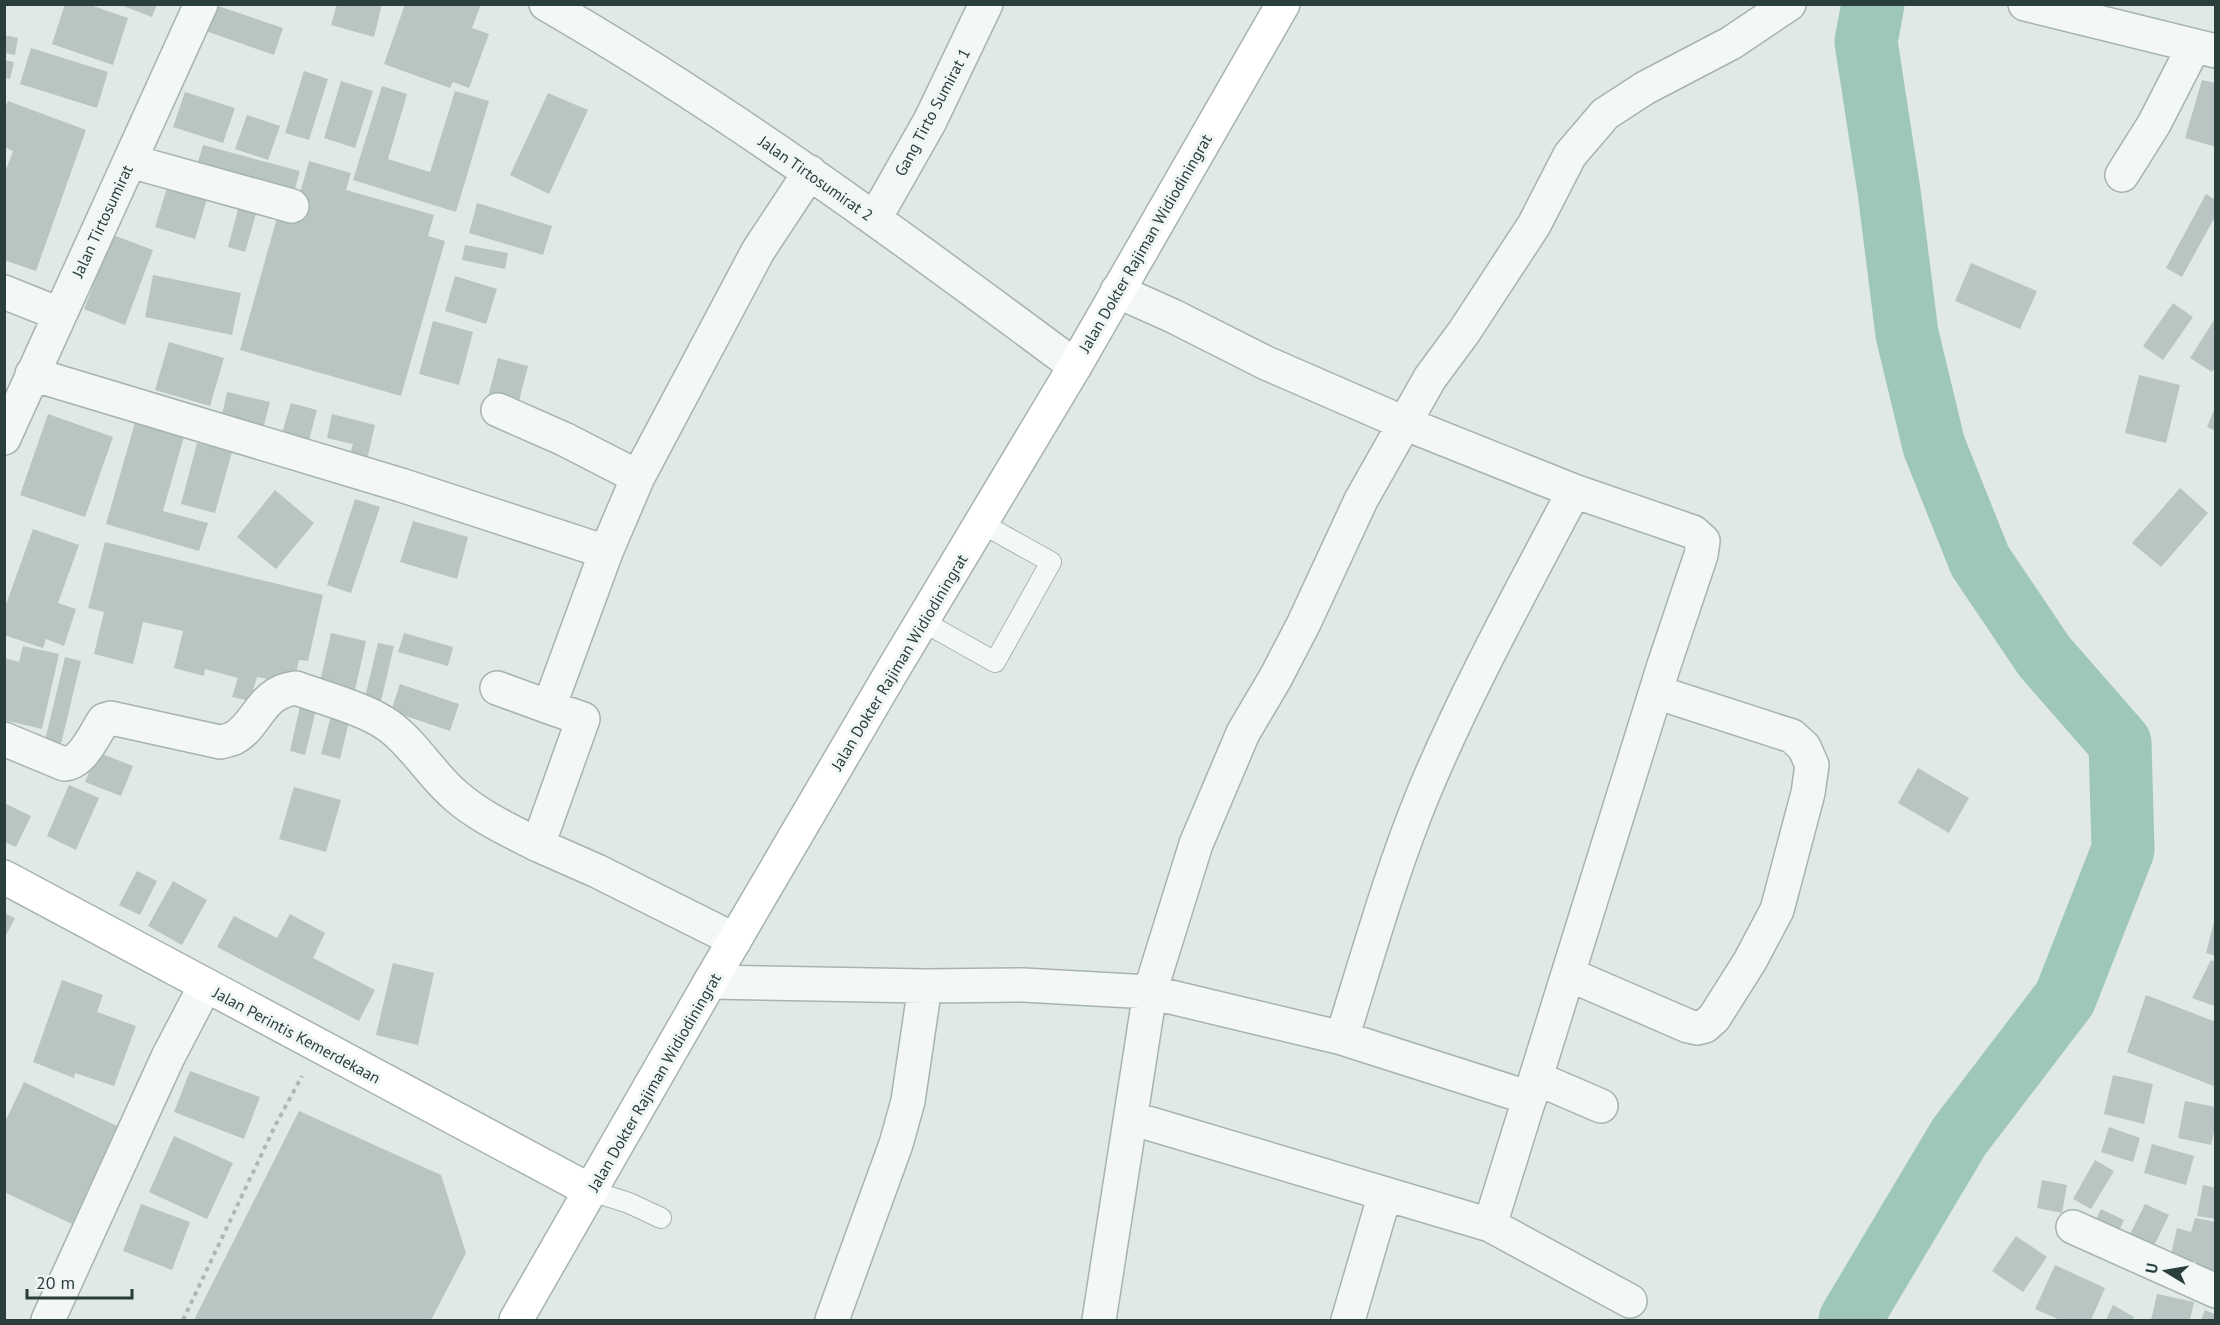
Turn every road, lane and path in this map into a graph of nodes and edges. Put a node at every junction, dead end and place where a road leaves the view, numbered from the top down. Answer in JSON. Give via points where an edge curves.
{"nodes":[{"id":1,"x":201,"y":4,"type":"edge"},
{"id":2,"x":546,"y":4,"type":"edge"},
{"id":3,"x":986,"y":4,"type":"edge"},
{"id":4,"x":1283,"y":4,"type":"edge"},
{"id":5,"x":1789,"y":4,"type":"edge"},
{"id":6,"x":2025,"y":4,"type":"edge"},
{"id":7,"x":2205,"y":49,"type":"edge"},
{"id":8,"x":130,"y":161,"type":"junction"},
{"id":9,"x":810,"y":172,"type":"junction"},
{"id":10,"x":2122,"y":175,"type":"dead end"},
{"id":11,"x":292,"y":206,"type":"dead end"},
{"id":12,"x":874,"y":218,"type":"junction"},
{"id":13,"x":1117,"y":291,"type":"junction"},
{"id":14,"x":4,"y":292,"type":"edge"},
{"id":15,"x":59,"y":314,"type":"junction"},
{"id":16,"x":1075,"y":366,"type":"junction"},
{"id":17,"x":32,"y":374,"type":"junction"},
{"id":18,"x":498,"y":410,"type":"dead end"},
{"id":19,"x":1404,"y":423,"type":"junction"},
{"id":20,"x":4,"y":438,"type":"edge"},
{"id":21,"x":638,"y":477,"type":"junction"},
{"id":22,"x":1574,"y":491,"type":"junction"},
{"id":23,"x":981,"y":523,"type":"junction"},
{"id":24,"x":606,"y":552,"type":"junction"},
{"id":25,"x":922,"y":621,"type":"junction"},
{"id":26,"x":497,"y":688,"type":"dead end"},
{"id":27,"x":1656,"y":692,"type":"junction"},
{"id":28,"x":549,"y":707,"type":"junction"},
{"id":29,"x":4,"y":739,"type":"edge"},
{"id":30,"x":538,"y":844,"type":"junction"},
{"id":31,"x":4,"y":877,"type":"edge"},
{"id":32,"x":735,"y":940,"type":"junction"},
{"id":33,"x":1568,"y":974,"type":"junction"},
{"id":34,"x":710,"y":982,"type":"junction"},
{"id":35,"x":205,"y":986,"type":"junction"},
{"id":36,"x":925,"y":986,"type":"junction"},
{"id":37,"x":1150,"y":992,"type":"junction"},
{"id":38,"x":1342,"y":1038,"type":"junction"},
{"id":39,"x":318,"y":1046,"type":"junction"},
{"id":40,"x":1533,"y":1088,"type":"junction"},
{"id":41,"x":1601,"y":1106,"type":"dead end"},
{"id":42,"x":1131,"y":1118,"type":"junction"},
{"id":43,"x":591,"y":1191,"type":"junction"},
{"id":44,"x":1385,"y":1194,"type":"junction"},
{"id":45,"x":661,"y":1218,"type":"dead end"},
{"id":46,"x":1490,"y":1225,"type":"junction"},
{"id":47,"x":2073,"y":1227,"type":"dead end"},
{"id":48,"x":2216,"y":1291,"type":"edge"},
{"id":49,"x":1630,"y":1301,"type":"dead end"},
{"id":50,"x":48,"y":1320,"type":"edge"},
{"id":51,"x":183,"y":1320,"type":"edge"},
{"id":52,"x":516,"y":1320,"type":"edge"},
{"id":53,"x":832,"y":1320,"type":"edge"},
{"id":54,"x":1099,"y":1320,"type":"edge"},
{"id":55,"x":1348,"y":1320,"type":"edge"}],
"edges":[{"from":1,"to":8,"type":"street","name":"Jalan Tirtosumirat"},
{"from":2,"to":9,"type":"street","name":"Jalan Tirtosumirat 2","via":[[617,45]]},
{"from":3,"to":12,"type":"street","name":"Gang Tirto Sumirat 1","via":[[930,121]]},
{"from":4,"to":13,"type":"main road","name":"Jalan Dokter Rajiman Widiodiningrat"},
{"from":5,"to":19,"type":"street","via":[[1731,43],[1645,88],[1605,114],[1570,155],[1534,225]]},
{"from":6,"to":7,"type":"street"},
{"from":7,"to":10,"type":"street"},
{"from":8,"to":11,"type":"street"},
{"from":8,"to":15,"type":"street","name":"Jalan Tirtosumirat"},
{"from":9,"to":12,"type":"street","name":"Jalan Tirtosumirat 2"},
{"from":9,"to":21,"type":"street","via":[[758,251]]},
{"from":12,"to":16,"type":"street","name":"Jalan Tirtosumirat 2"},
{"from":13,"to":16,"type":"main road","name":"Jalan Dokter Rajiman Widiodiningrat"},
{"from":13,"to":19,"type":"street","via":[[1266,363]]},
{"from":14,"to":15,"type":"street"},
{"from":15,"to":17,"type":"street","name":"Jalan Tirtosumirat"},
{"from":16,"to":23,"type":"main road","name":"Jalan Dokter Rajiman Widiodiningrat"},
{"from":17,"to":20,"type":"street","name":"Jalan Tirtosumirat"},
{"from":17,"to":24,"type":"street","via":[[401,485]]},
{"from":18,"to":21,"type":"street"},
{"from":19,"to":22,"type":"street"},
{"from":19,"to":37,"type":"street","via":[[1361,500],[1220,783],[1196,844]]},
{"from":21,"to":24,"type":"street"},
{"from":22,"to":27,"type":"street","via":[[1693,532],[1703,541]]},
{"from":22,"to":38,"type":"street","via":[[1482,667],[1424,791],[1398,859]]},
{"from":23,"to":25,"type":"main road","name":"Jalan Dokter Rajiman Widiodiningrat"},
{"from":23,"to":25,"type":"lane","via":[[1051,562],[995,662]]},
{"from":24,"to":28,"type":"street"},
{"from":25,"to":32,"type":"main road","name":"Jalan Dokter Rajiman Widiodiningrat"},
{"from":26,"to":28,"type":"street"},
{"from":27,"to":33,"type":"street"},
{"from":27,"to":33,"type":"street","via":[[1792,736],[1804,747],[1812,765],[1809,792],[1777,910],[1750,961],[1706,1026],[1688,1026]]},
{"from":28,"to":30,"type":"street","via":[[583,719]]},
{"from":29,"to":30,"type":"street","via":[[64,764],[78,759],[104,720],[111,718],[220,742],[245,729],[277,694],[296,688],[378,718],[455,795],[488,820]]},
{"from":30,"to":32,"type":"street"},
{"from":31,"to":35,"type":"main road","name":"Jalan Perintis Kemerdekaan"},
{"from":32,"to":34,"type":"main road","name":"Jalan Dokter Rajiman Widiodiningrat"},
{"from":33,"to":40,"type":"street"},
{"from":34,"to":36,"type":"street"},
{"from":34,"to":43,"type":"main road","name":"Jalan Dokter Rajiman Widiodiningrat"},
{"from":35,"to":39,"type":"main road","name":"Jalan Perintis Kemerdekaan"},
{"from":35,"to":50,"type":"street","via":[[163,1068]]},
{"from":36,"to":37,"type":"street","via":[[1068,986]]},
{"from":36,"to":53,"type":"street","via":[[905,1112]]},
{"from":37,"to":38,"type":"street"},
{"from":37,"to":42,"type":"street"},
{"from":38,"to":40,"type":"street"},
{"from":39,"to":43,"type":"main road","name":"Jalan Perintis Kemerdekaan"},
{"from":39,"to":51,"type":"path","via":[[275,1126]]},
{"from":40,"to":41,"type":"street"},
{"from":40,"to":46,"type":"street"},
{"from":42,"to":44,"type":"street"},
{"from":42,"to":54,"type":"street"},
{"from":43,"to":45,"type":"lane"},
{"from":43,"to":52,"type":"main road","name":"Jalan Dokter Rajiman Widiodiningrat"},
{"from":44,"to":46,"type":"street"},
{"from":44,"to":55,"type":"street"},
{"from":46,"to":49,"type":"street"},
{"from":47,"to":48,"type":"street"}]}
